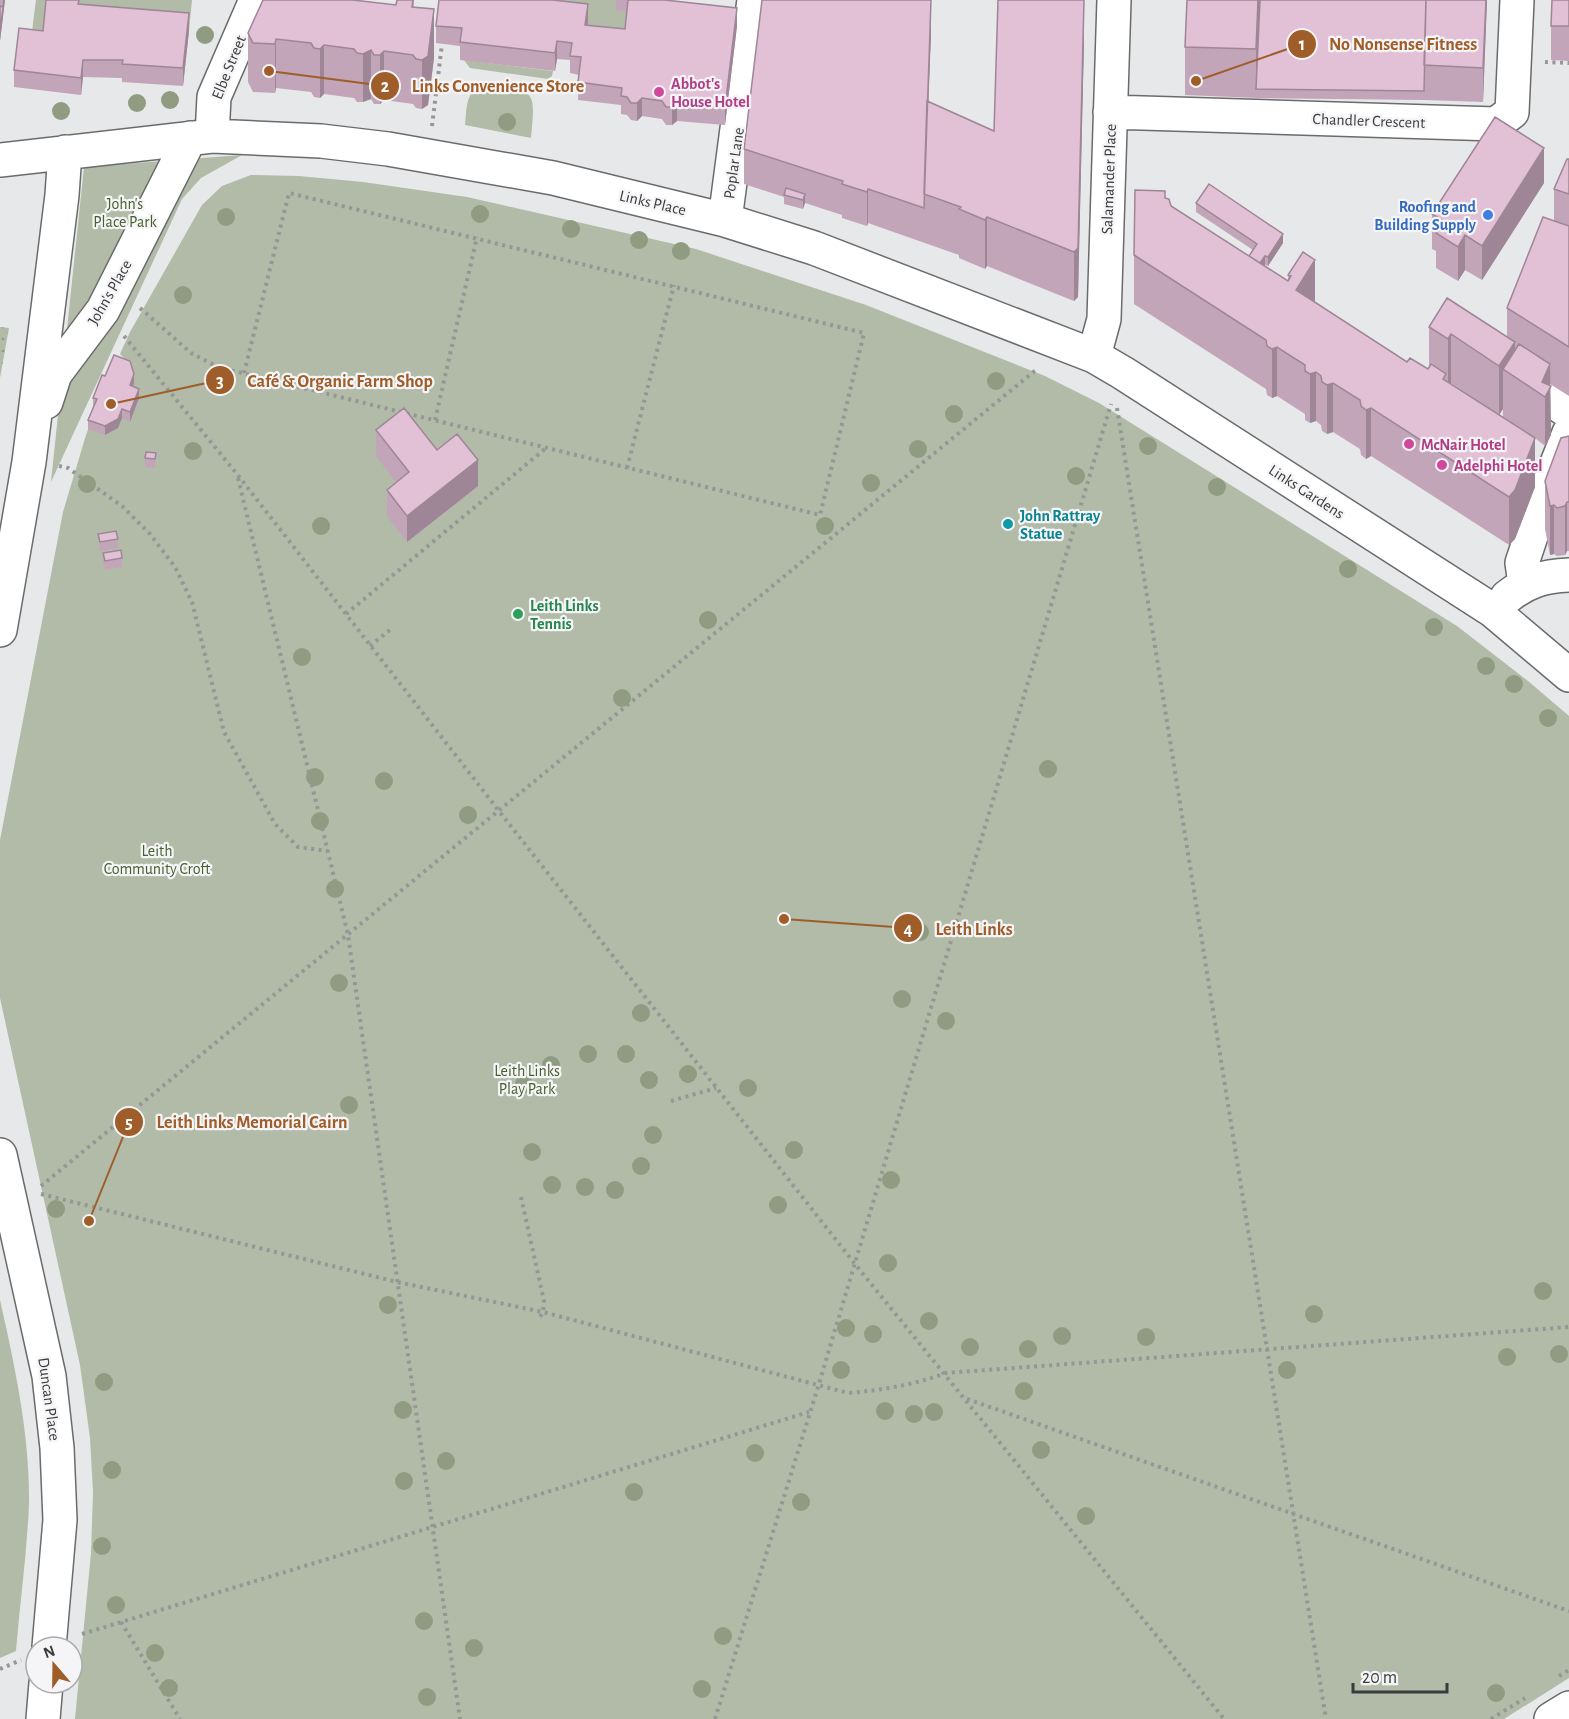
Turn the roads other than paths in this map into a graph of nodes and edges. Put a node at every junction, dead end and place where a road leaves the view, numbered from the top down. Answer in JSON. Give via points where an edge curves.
{"nodes":[{"id":1,"x":256,"y":0,"type":"edge"},
{"id":2,"x":754,"y":0,"type":"edge"},
{"id":3,"x":1114,"y":0,"type":"edge"},
{"id":4,"x":1517,"y":0,"type":"edge"},
{"id":5,"x":1110,"y":111,"type":"junction"},
{"id":6,"x":187,"y":138,"type":"junction"},
{"id":7,"x":65,"y":152,"type":"junction"},
{"id":8,"x":0,"y":160,"type":"edge"},
{"id":9,"x":725,"y":219,"type":"junction"},
{"id":10,"x":1094,"y":357,"type":"junction"},
{"id":11,"x":1491,"y":360,"type":"edge"},
{"id":12,"x":1123,"y":373,"type":"joint"},
{"id":13,"x":1569,"y":412,"type":"edge"},
{"id":14,"x":1569,"y":432,"type":"edge"},
{"id":15,"x":31,"y":446,"type":"junction"},
{"id":16,"x":1569,"y":575,"type":"edge"},
{"id":17,"x":1525,"y":584,"type":"junction"},
{"id":18,"x":1492,"y":610,"type":"junction"},
{"id":19,"x":0,"y":630,"type":"edge"},
{"id":20,"x":1569,"y":675,"type":"edge"},
{"id":21,"x":0,"y":1155,"type":"edge"},
{"id":22,"x":61,"y":1635,"type":"edge"},
{"id":23,"x":45,"y":1695,"type":"edge"},
{"id":24,"x":1569,"y":1708,"type":"edge"},
{"id":25,"x":43,"y":1719,"type":"edge"},
{"id":26,"x":1551,"y":1719,"type":"edge"}],
"edges":[{"from":1,"to":6,"type":"street","name":"Elbe Street","via":[[214,97]]},
{"from":2,"to":9,"type":"street","name":"Poplar Lane"},
{"from":3,"to":5,"type":"street","name":"Salamander Place"},
{"from":4,"to":5,"type":"street","name":"Chandler Crescent","via":[[1512,112],[1496,124]]},
{"from":5,"to":10,"type":"street","name":"Salamander Place","via":[[1104,319]]},
{"from":6,"to":7,"type":"street","name":"Links Place"},
{"from":6,"to":9,"type":"street","name":"Links Place","via":[[321,141],[428,156],[552,178]]},
{"from":6,"to":15,"type":"street","name":"John's Place","via":[[107,302],[55,374]]},
{"from":7,"to":8,"type":"street","name":"Links Place"},
{"from":7,"to":15,"type":"street","name":"John's Place"},
{"from":9,"to":10,"type":"street","name":"Links Place","via":[[814,248],[1043,351]]},
{"from":10,"to":12,"type":"street","name":"Links Place"},
{"from":11,"to":13,"type":"street"},
{"from":12,"to":18,"type":"street","name":"Links Gardens"},
{"from":14,"to":17,"type":"street","via":[[1522,563]]},
{"from":15,"to":19,"type":"street","name":"John's Place"},
{"from":16,"to":17,"type":"street"},
{"from":17,"to":18,"type":"street"},
{"from":18,"to":20,"type":"street","name":"Links Gardens"},
{"from":21,"to":22,"type":"street","name":"Duncan Place","via":[[49,1376],[60,1483]]},
{"from":23,"to":25,"type":"street"},
{"from":24,"to":26,"type":"street"}]}
